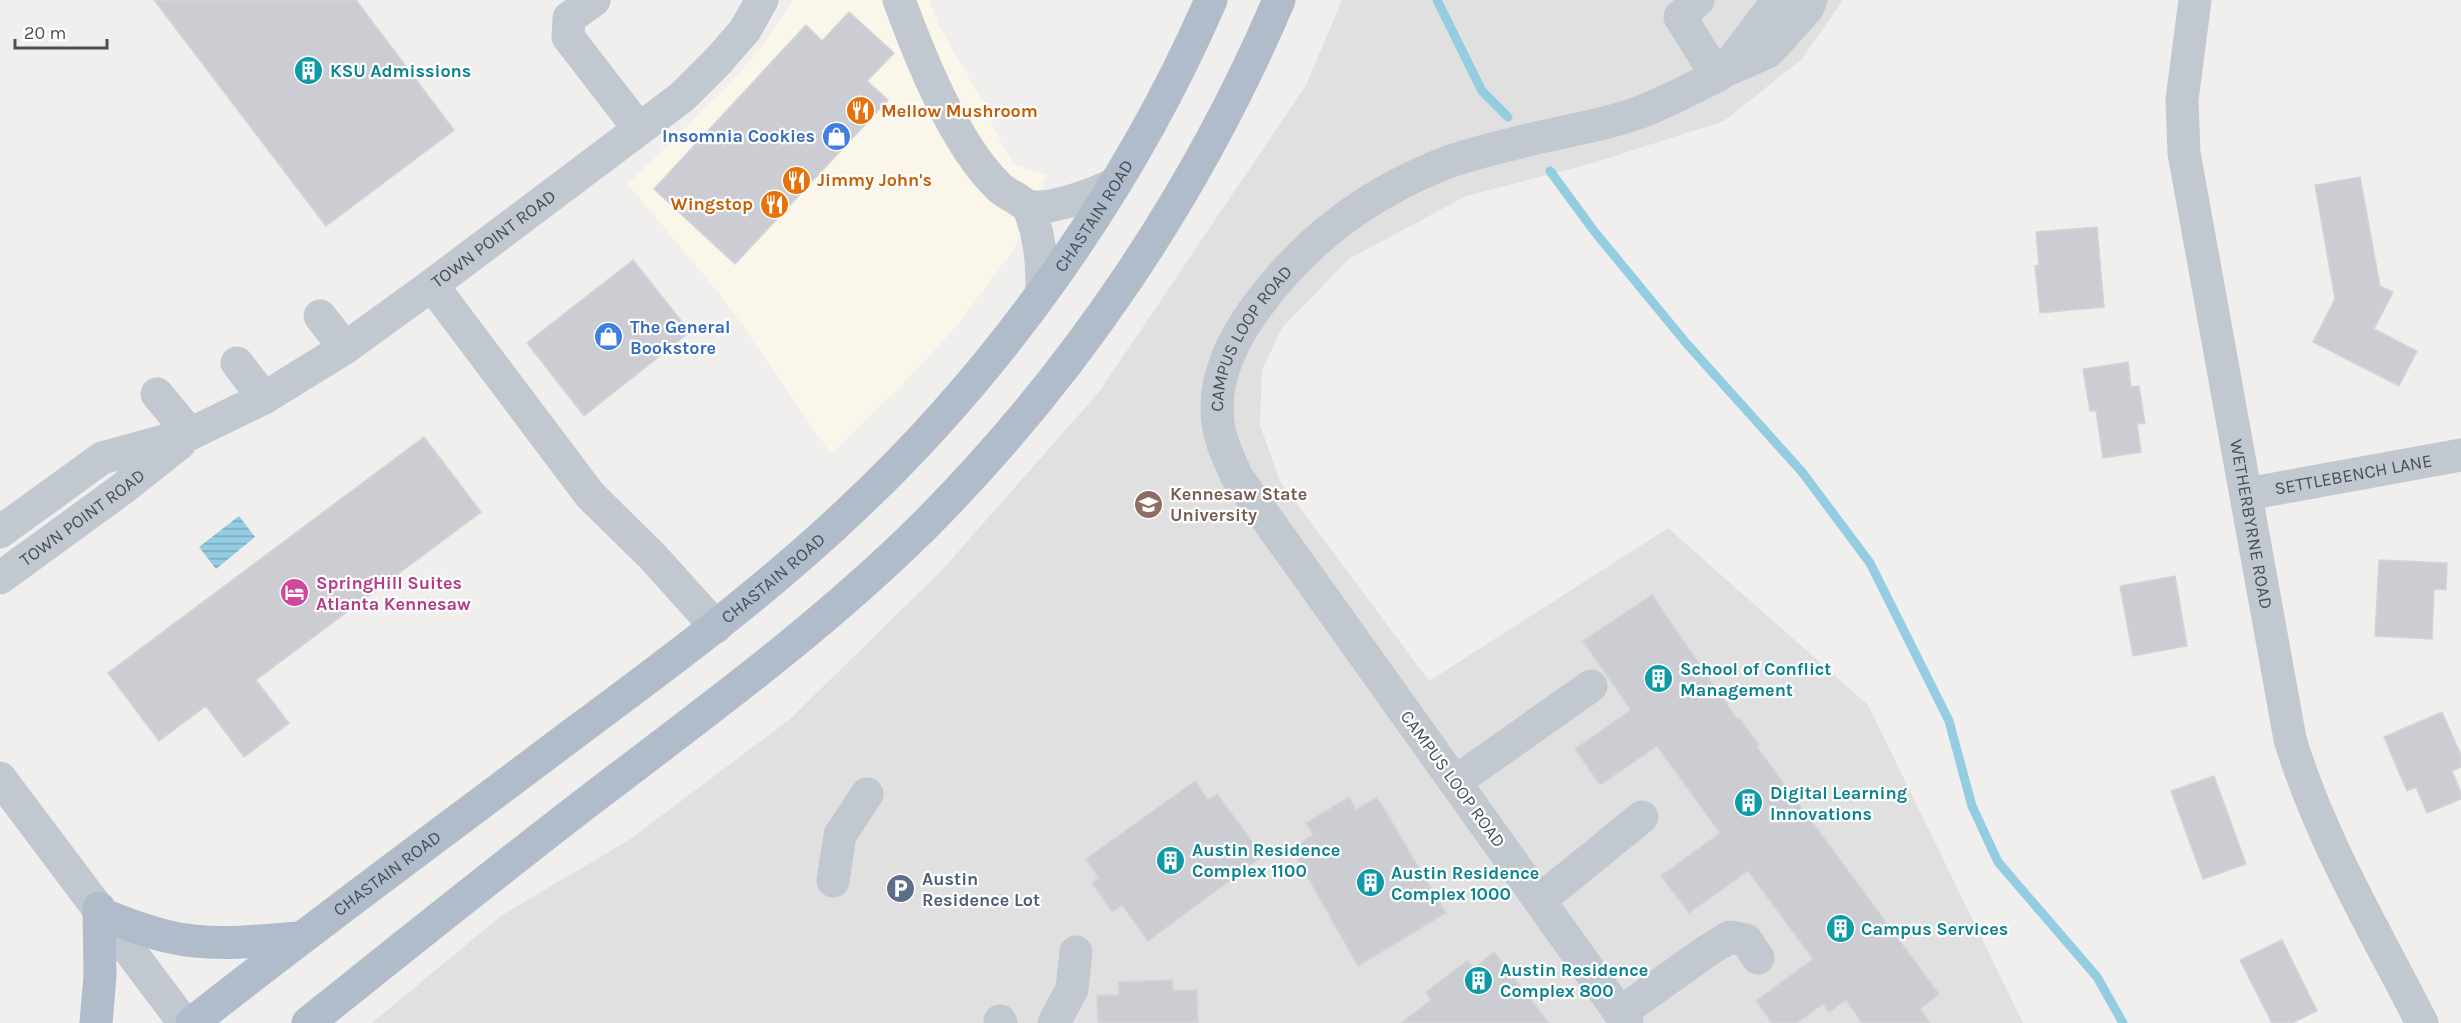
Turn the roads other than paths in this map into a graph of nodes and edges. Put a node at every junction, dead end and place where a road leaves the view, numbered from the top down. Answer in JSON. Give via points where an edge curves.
{"nodes":[{"id":1,"x":594,"y":0,"type":"edge"},
{"id":2,"x":762,"y":0,"type":"edge"},
{"id":3,"x":899,"y":0,"type":"edge"},
{"id":4,"x":1211,"y":0,"type":"edge"},
{"id":5,"x":1280,"y":0,"type":"edge"},
{"id":6,"x":1698,"y":0,"type":"edge"},
{"id":7,"x":1778,"y":0,"type":"edge"},
{"id":8,"x":1811,"y":0,"type":"edge"},
{"id":9,"x":2195,"y":0,"type":"edge"},
{"id":10,"x":1721,"y":73,"type":"junction"},
{"id":11,"x":639,"y":129,"type":"junction"},
{"id":12,"x":1113,"y":185,"type":"junction"},
{"id":13,"x":1029,"y":206,"type":"junction"},
{"id":14,"x":432,"y":285,"type":"junction"},
{"id":15,"x":1042,"y":290,"type":"junction"},
{"id":16,"x":320,"y":316,"type":"dead end"},
{"id":17,"x":345,"y":348,"type":"junction"},
{"id":18,"x":237,"y":363,"type":"dead end"},
{"id":19,"x":157,"y":394,"type":"dead end"},
{"id":20,"x":264,"y":398,"type":"junction"},
{"id":21,"x":190,"y":434,"type":"junction"},
{"id":22,"x":2461,"y":455,"type":"edge"},
{"id":23,"x":2247,"y":494,"type":"junction"},
{"id":24,"x":0,"y":532,"type":"edge"},
{"id":25,"x":0,"y":578,"type":"edge"},
{"id":26,"x":716,"y":627,"type":"junction"},
{"id":27,"x":1591,"y":686,"type":"dead end"},
{"id":28,"x":1,"y":781,"type":"edge"},
{"id":29,"x":1455,"y":782,"type":"junction"},
{"id":30,"x":867,"y":794,"type":"dead end"},
{"id":31,"x":1642,"y":817,"type":"dead end"},
{"id":32,"x":833,"y":881,"type":"dead end"},
{"id":33,"x":1540,"y":900,"type":"junction"},
{"id":34,"x":101,"y":912,"type":"junction"},
{"id":35,"x":299,"y":938,"type":"junction"},
{"id":36,"x":1076,"y":952,"type":"dead end"},
{"id":37,"x":1758,"y":958,"type":"dead end"},
{"id":38,"x":1624,"y":1018,"type":"edge"},
{"id":39,"x":96,"y":1023,"type":"edge"},
{"id":40,"x":184,"y":1023,"type":"edge"},
{"id":41,"x":192,"y":1023,"type":"edge"},
{"id":42,"x":308,"y":1023,"type":"edge"},
{"id":43,"x":1053,"y":1023,"type":"edge"},
{"id":44,"x":2422,"y":1023,"type":"edge"}],
"edges":[{"from":1,"to":11,"type":"street","via":[[569,18],[568,37]]},
{"from":2,"to":11,"type":"street","name":"TOWN POINT ROAD","via":[[745,30],[719,60],[681,97]]},
{"from":3,"to":13,"type":"street","via":[[961,136],[999,188]]},
{"from":4,"to":12,"type":"main road","name":"CHASTAIN ROAD","via":[[1164,96]]},
{"from":5,"to":42,"type":"main road","via":[[1234,99],[1146,249],[1053,380],[955,493],[854,591],[784,650]]},
{"from":6,"to":10,"type":"street","via":[[1680,17]]},
{"from":7,"to":10,"type":"street","name":"CAMPUS LOOP ROAD"},
{"from":8,"to":10,"type":"street","name":"CAMPUS LOOP ROAD","via":[[1768,52]]},
{"from":9,"to":23,"type":"street","name":"WETHERBYRNE ROAD","via":[[2182,100],[2184,153]]},
{"from":10,"to":29,"type":"street","name":"CAMPUS LOOP ROAD","via":[[1634,114],[1440,165],[1382,192],[1322,235],[1278,279],[1241,328],[1222,368],[1216,405],[1222,443],[1237,477]]},
{"from":11,"to":14,"type":"street","name":"TOWN POINT ROAD"},
{"from":12,"to":13,"type":"street","via":[[1078,199]]},
{"from":12,"to":15,"type":"main road","name":"CHASTAIN ROAD"},
{"from":13,"to":15,"type":"street","via":[[1040,243]]},
{"from":14,"to":17,"type":"street","name":"TOWN POINT ROAD"},
{"from":14,"to":26,"type":"street","via":[[590,495]]},
{"from":15,"to":26,"type":"main road","name":"CHASTAIN ROAD","via":[[986,365],[914,446],[794,562]]},
{"from":16,"to":17,"type":"street"},
{"from":17,"to":20,"type":"street","name":"TOWN POINT ROAD"},
{"from":18,"to":20,"type":"street"},
{"from":19,"to":21,"type":"street"},
{"from":20,"to":21,"type":"street","name":"TOWN POINT ROAD"},
{"from":21,"to":24,"type":"street","name":"TOWN POINT ROAD","via":[[102,459]]},
{"from":21,"to":25,"type":"street","name":"TOWN POINT ROAD"},
{"from":22,"to":23,"type":"street","name":"SETTLEBENCH LANE"},
{"from":23,"to":44,"type":"street","name":"WETHERBYRNE ROAD","via":[[2290,739],[2303,783]]},
{"from":26,"to":35,"type":"main road","name":"CHASTAIN ROAD"},
{"from":27,"to":29,"type":"street"},
{"from":28,"to":34,"type":"street"},
{"from":29,"to":33,"type":"street","name":"CAMPUS LOOP ROAD"},
{"from":30,"to":32,"type":"street","via":[[840,835]]},
{"from":31,"to":33,"type":"street"},
{"from":33,"to":38,"type":"street","name":"CAMPUS LOOP ROAD"},
{"from":34,"to":35,"type":"main road","via":[[142,930],[201,942]]},
{"from":34,"to":39,"type":"main road"},
{"from":34,"to":40,"type":"street"},
{"from":35,"to":41,"type":"main road","name":"CHASTAIN ROAD"},
{"from":36,"to":43,"type":"street","via":[[1072,989]]},
{"from":37,"to":38,"type":"street","via":[[1746,940],[1730,937]]}]}
